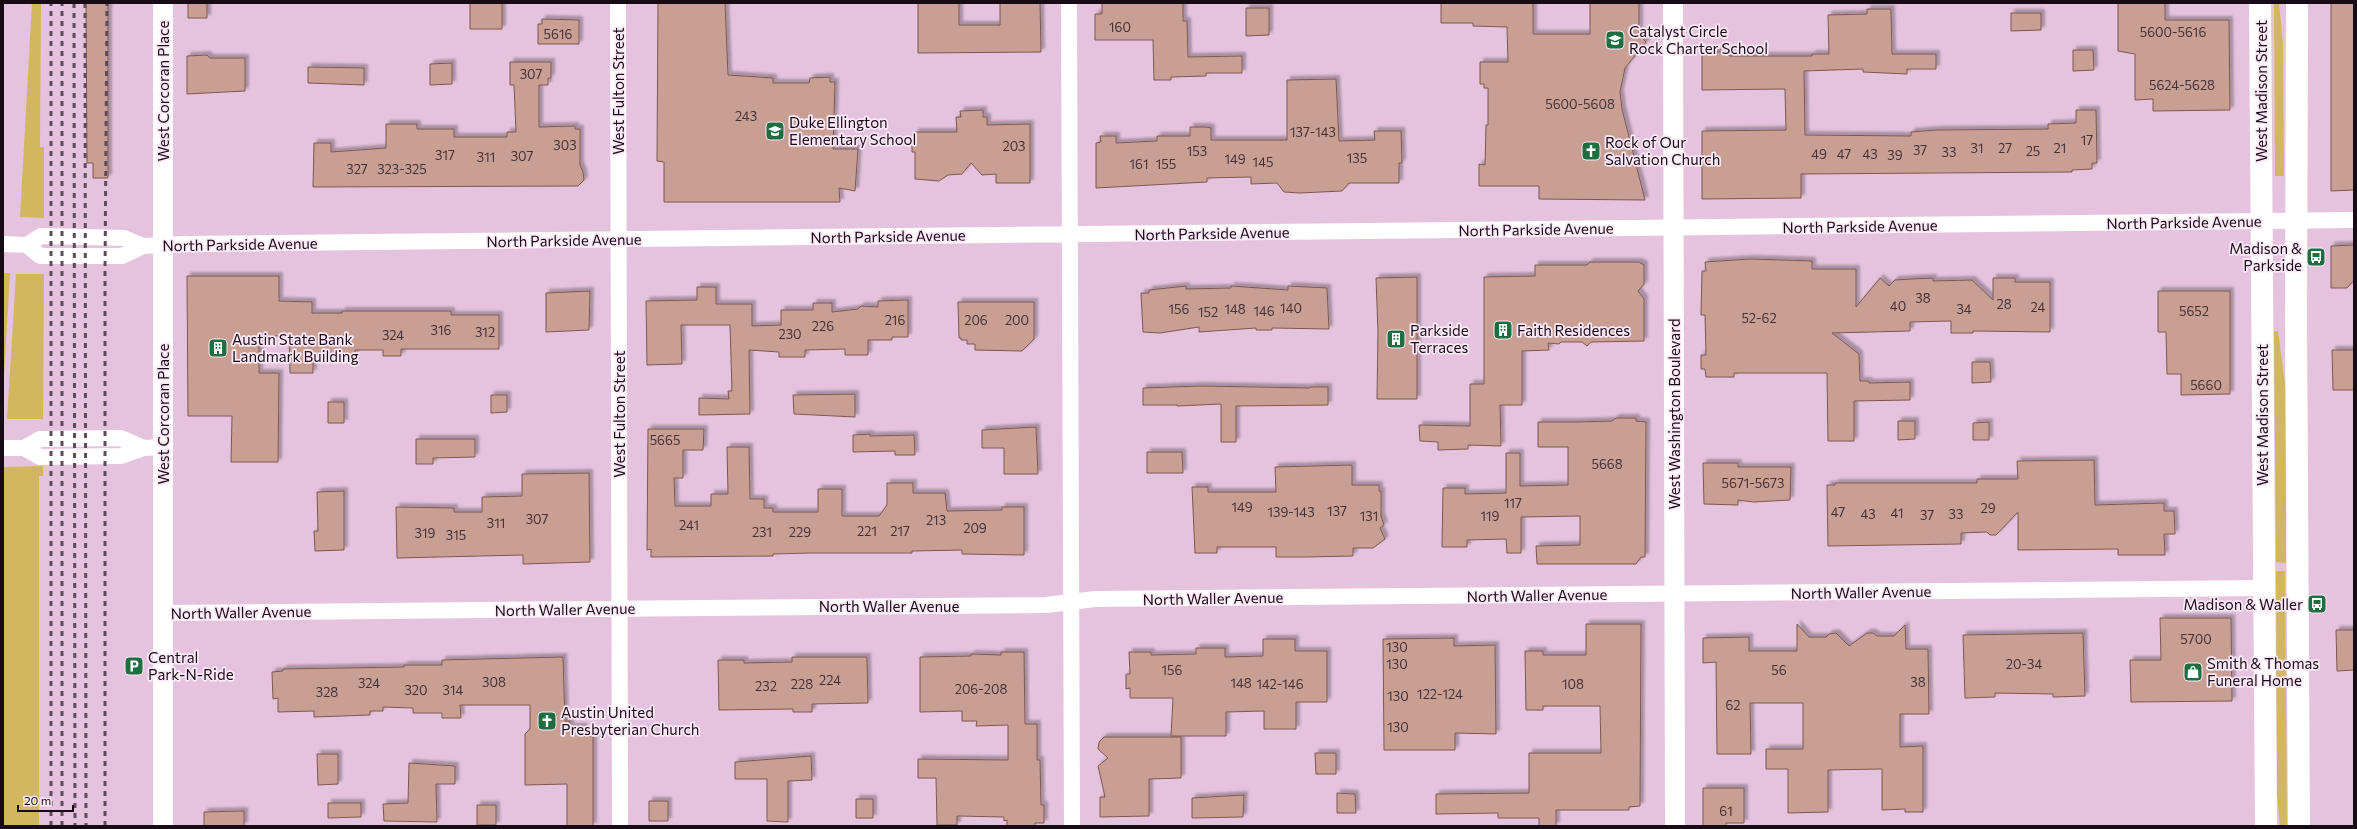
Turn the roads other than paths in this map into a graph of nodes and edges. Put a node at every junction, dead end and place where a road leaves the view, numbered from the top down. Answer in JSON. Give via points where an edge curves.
{"nodes":[{"id":1,"x":163,"y":3,"type":"edge"},
{"id":2,"x":618,"y":3,"type":"edge"},
{"id":3,"x":1069,"y":3,"type":"edge"},
{"id":4,"x":1673,"y":3,"type":"edge"},
{"id":5,"x":2260,"y":3,"type":"edge"},
{"id":6,"x":2297,"y":3,"type":"edge"},
{"id":7,"x":2354,"y":220,"type":"edge"},
{"id":8,"x":2280,"y":221,"type":"junction"},
{"id":9,"x":1674,"y":228,"type":"junction"},
{"id":10,"x":1070,"y":234,"type":"junction"},
{"id":11,"x":619,"y":240,"type":"junction"},
{"id":12,"x":3,"y":244,"type":"edge"},
{"id":13,"x":163,"y":245,"type":"junction"},
{"id":14,"x":3,"y":448,"type":"edge"},
{"id":15,"x":153,"y":448,"type":"junction"},
{"id":16,"x":2264,"y":588,"type":"junction"},
{"id":17,"x":1674,"y":594,"type":"junction"},
{"id":18,"x":1072,"y":602,"type":"junction"},
{"id":19,"x":620,"y":608,"type":"junction"},
{"id":20,"x":162,"y":613,"type":"junction"},
{"id":21,"x":163,"y":826,"type":"edge"},
{"id":22,"x":620,"y":826,"type":"edge"},
{"id":23,"x":1072,"y":826,"type":"edge"},
{"id":24,"x":1675,"y":826,"type":"edge"},
{"id":25,"x":2266,"y":826,"type":"edge"},
{"id":26,"x":2299,"y":826,"type":"edge"}],
"edges":[{"from":1,"to":13,"type":"street","name":"West Corcoran Place"},
{"from":2,"to":11,"type":"street","name":"West Fulton Street"},
{"from":3,"to":10,"type":"street"},
{"from":4,"to":9,"type":"street","name":"West Washington Boulevard"},
{"from":5,"to":8,"type":"main road","name":"West Madison Street"},
{"from":6,"to":8,"type":"main road","name":"West Madison Street"},
{"from":7,"to":8,"type":"street","name":"North Parkside Avenue"},
{"from":8,"to":9,"type":"street","name":"North Parkside Avenue"},
{"from":8,"to":16,"type":"main road","name":"West Madison Street"},
{"from":8,"to":26,"type":"main road","name":"West Madison Street"},
{"from":9,"to":10,"type":"street","name":"North Parkside Avenue"},
{"from":9,"to":17,"type":"street","name":"West Washington Boulevard"},
{"from":10,"to":11,"type":"street","name":"North Parkside Avenue"},
{"from":10,"to":18,"type":"street"},
{"from":11,"to":13,"type":"street","name":"North Parkside Avenue"},
{"from":11,"to":19,"type":"street","name":"West Fulton Street"},
{"from":12,"to":13,"type":"street","name":"North Parkside Avenue","via":[[27,245],[40,256],[122,256],[143,246]]},
{"from":13,"to":15,"type":"street","name":"West Corcoran Place"},
{"from":14,"to":15,"type":"street","via":[[24,448],[40,457],[121,456]]},
{"from":15,"to":20,"type":"street","name":"West Corcoran Place"},
{"from":16,"to":17,"type":"street","name":"North Waller Avenue"},
{"from":16,"to":25,"type":"main road","name":"West Madison Street"},
{"from":17,"to":18,"type":"street","name":"North Waller Avenue","via":[[1095,599]]},
{"from":17,"to":24,"type":"street","name":"West Washington Boulevard"},
{"from":18,"to":19,"type":"street","name":"North Waller Avenue","via":[[1046,605]]},
{"from":18,"to":23,"type":"street"},
{"from":19,"to":20,"type":"street","name":"North Waller Avenue"},
{"from":19,"to":22,"type":"street","name":"West Fulton Street"},
{"from":20,"to":21,"type":"street","name":"West Corcoran Place"}]}
